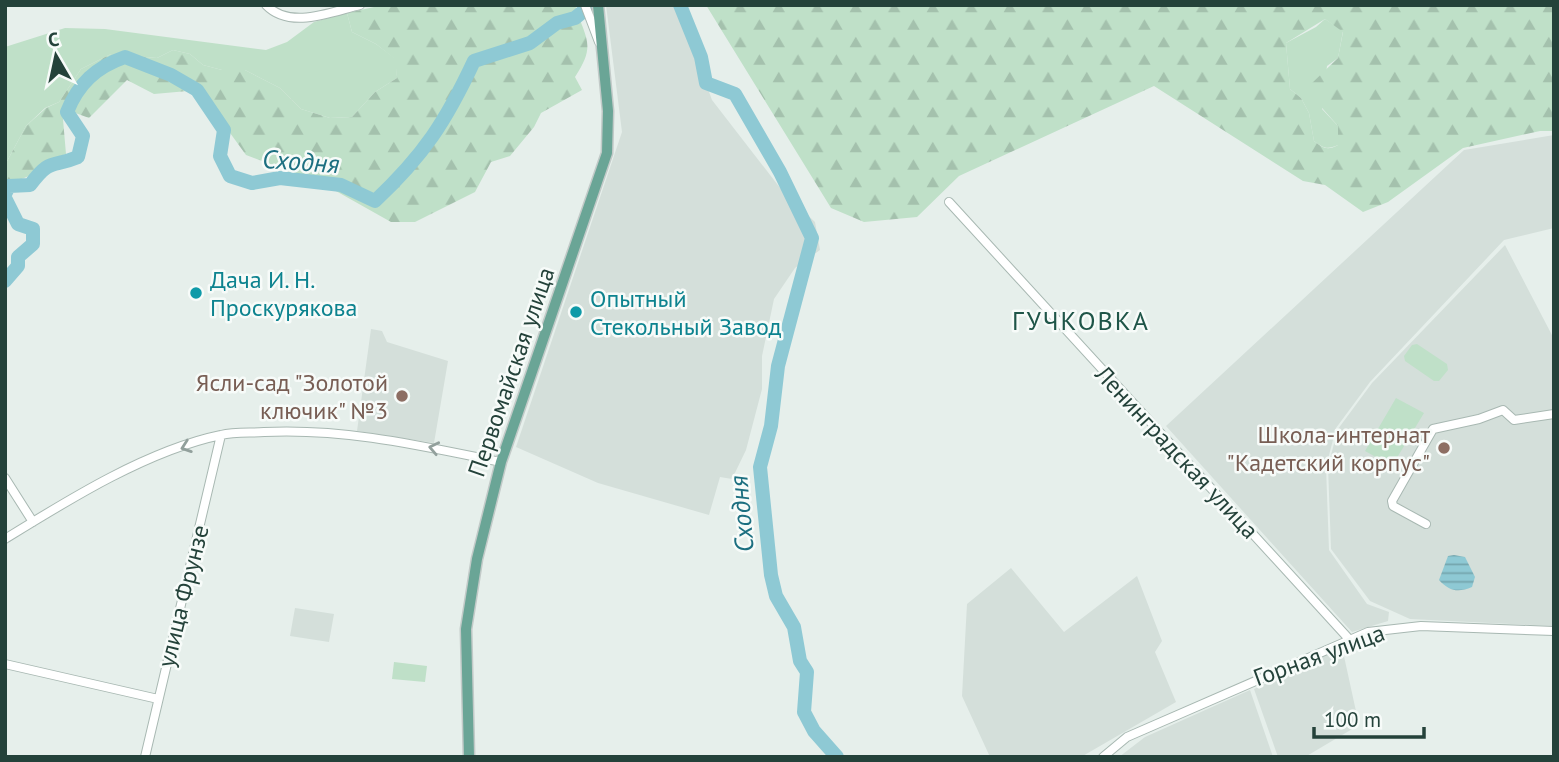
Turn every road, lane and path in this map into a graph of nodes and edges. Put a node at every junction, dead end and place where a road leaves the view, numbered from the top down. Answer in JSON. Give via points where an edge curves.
{"nodes":[{"id":1,"x":266,"y":5,"type":"edge"},
{"id":2,"x":360,"y":5,"type":"edge"},
{"id":3,"x":585,"y":5,"type":"edge"},
{"id":4,"x":598,"y":5,"type":"edge"},
{"id":5,"x":595,"y":21,"type":"junction"},
{"id":6,"x":949,"y":202,"type":"dead end"},
{"id":7,"x":1554,"y":414,"type":"edge"},
{"id":8,"x":221,"y":435,"type":"junction"},
{"id":9,"x":501,"y":462,"type":"junction"},
{"id":10,"x":5,"y":478,"type":"edge"},
{"id":11,"x":33,"y":522,"type":"junction"},
{"id":12,"x":1426,"y":524,"type":"dead end"},
{"id":13,"x":5,"y":539,"type":"edge"},
{"id":14,"x":1554,"y":631,"type":"edge"},
{"id":15,"x":1349,"y":639,"type":"junction"},
{"id":16,"x":5,"y":664,"type":"edge"},
{"id":17,"x":158,"y":699,"type":"junction"},
{"id":18,"x":145,"y":757,"type":"edge"},
{"id":19,"x":469,"y":757,"type":"edge"},
{"id":20,"x":1103,"y":757,"type":"edge"}],
"edges":[{"from":1,"to":2,"type":"street","via":[[277,15],[290,18]]},
{"from":3,"to":5,"type":"street"},
{"from":4,"to":5,"type":"main road","name":"Первомайская улица"},
{"from":5,"to":9,"type":"main road","name":"Первомайская улица","via":[[602,51],[608,135],[605,165]]},
{"from":6,"to":15,"type":"street","name":"Ленинградская улица"},
{"from":7,"to":12,"type":"street","via":[[1514,420],[1503,410],[1433,429],[1392,501]]},
{"from":9,"to":8,"type":"street","one_way":true,"via":[[380,437],[295,431]]},
{"from":8,"to":11,"type":"street","one_way":true,"via":[[144,462]]},
{"from":8,"to":17,"type":"street","name":"улица Фрунзе"},
{"from":9,"to":19,"type":"main road","name":"Первомайская улица","via":[[469,593],[465,653]]},
{"from":10,"to":11,"type":"street"},
{"from":11,"to":13,"type":"street"},
{"from":14,"to":15,"type":"street","name":"Горная улица","via":[[1400,626]]},
{"from":15,"to":20,"type":"street","name":"Горная улица","via":[[1127,737]]},
{"from":16,"to":17,"type":"street"},
{"from":17,"to":18,"type":"street","name":"улица Фрунзе"}]}
